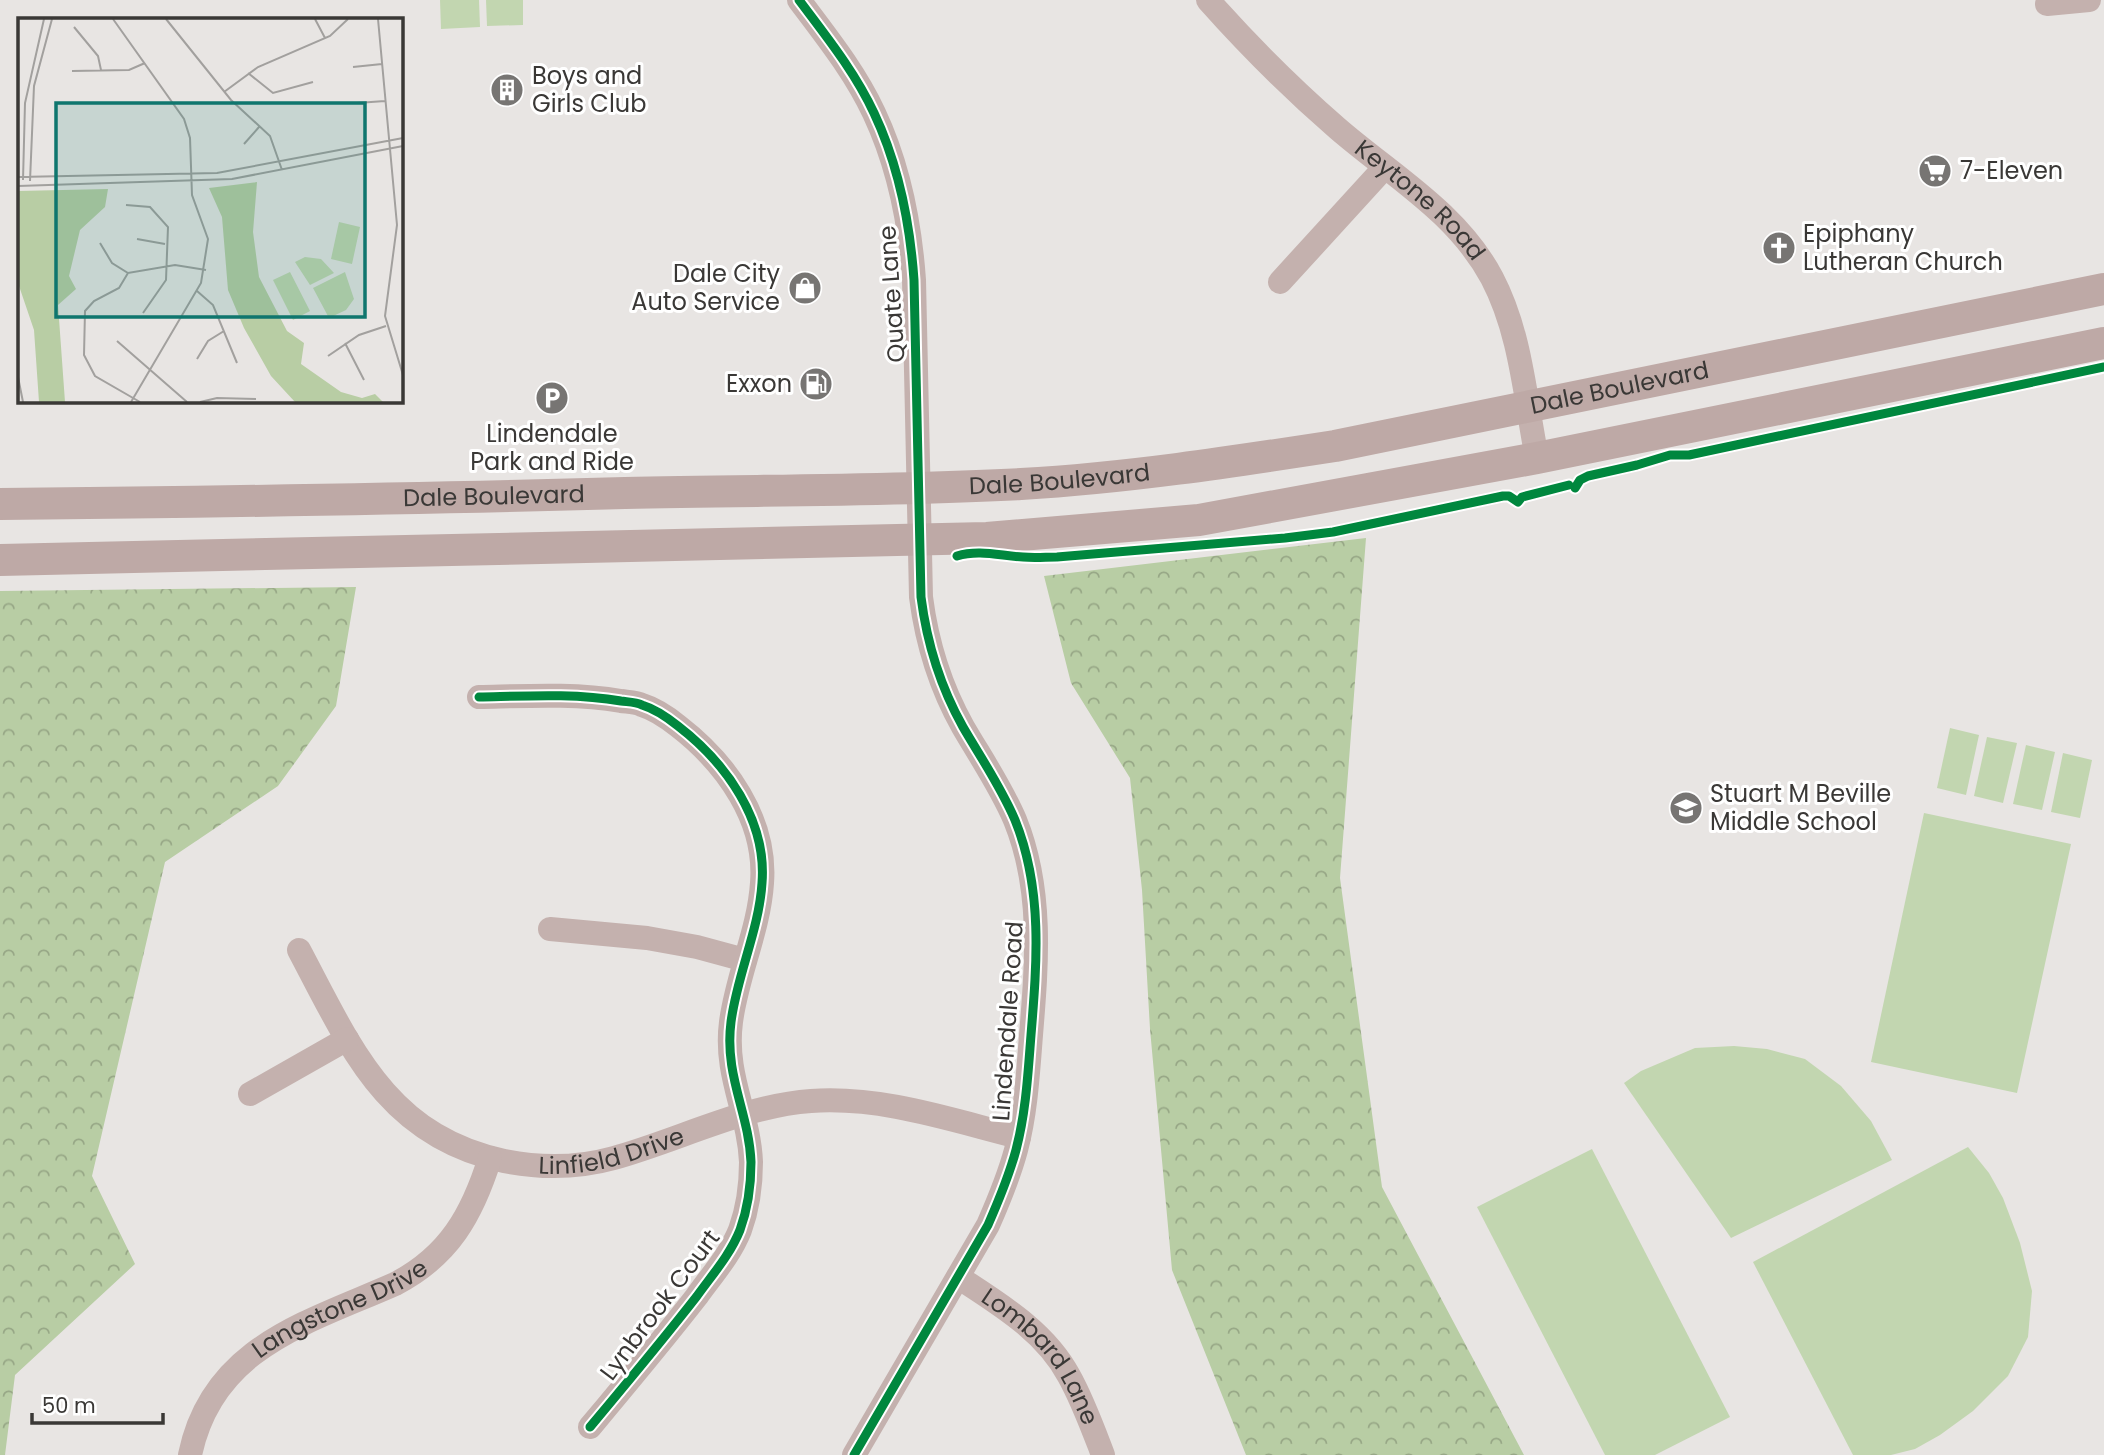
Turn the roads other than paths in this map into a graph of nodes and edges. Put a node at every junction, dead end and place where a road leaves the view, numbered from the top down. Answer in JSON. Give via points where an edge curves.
{"nodes":[{"id":1,"x":799,"y":0,"type":"edge"},
{"id":2,"x":1208,"y":0,"type":"edge"},
{"id":3,"x":2089,"y":0,"type":"edge"},
{"id":4,"x":2047,"y":4,"type":"dead end"},
{"id":5,"x":1385,"y":167,"type":"junction"},
{"id":6,"x":1280,"y":282,"type":"dead end"},
{"id":7,"x":2104,"y":289,"type":"edge"},
{"id":8,"x":2104,"y":343,"type":"edge"},
{"id":9,"x":1527,"y":407,"type":"junction"},
{"id":10,"x":1537,"y":458,"type":"junction"},
{"id":11,"x":918,"y":488,"type":"junction"},
{"id":12,"x":441,"y":498,"type":"junction"},
{"id":13,"x":0,"y":504,"type":"edge"},
{"id":14,"x":919,"y":540,"type":"junction"},
{"id":15,"x":443,"y":551,"type":"junction"},
{"id":16,"x":0,"y":560,"type":"edge"},
{"id":17,"x":479,"y":697,"type":"dead end"},
{"id":18,"x":550,"y":929,"type":"dead end"},
{"id":19,"x":299,"y":950,"type":"dead end"},
{"id":20,"x":745,"y":960,"type":"junction"},
{"id":21,"x":348,"y":1039,"type":"junction"},
{"id":22,"x":250,"y":1094,"type":"dead end"},
{"id":23,"x":742,"y":1116,"type":"junction"},
{"id":24,"x":1019,"y":1137,"type":"junction"},
{"id":25,"x":489,"y":1158,"type":"junction"},
{"id":26,"x":958,"y":1277,"type":"junction"},
{"id":27,"x":590,"y":1427,"type":"dead end"},
{"id":28,"x":190,"y":1455,"type":"edge"},
{"id":29,"x":854,"y":1455,"type":"edge"},
{"id":30,"x":1103,"y":1455,"type":"edge"}],
"edges":[{"from":1,"to":11,"type":"street","name":"Quate Lane","via":[[874,112],[903,197],[915,281]]},
{"from":2,"to":5,"type":"street","name":"Keytone Road","via":[[1293,89]]},
{"from":3,"to":4,"type":"street"},
{"from":5,"to":6,"type":"street"},
{"from":5,"to":9,"type":"street","name":"Keytone Road","via":[[1457,228],[1492,277],[1514,333]]},
{"from":7,"to":9,"type":"main road","name":"Dale Boulevard"},
{"from":8,"to":10,"type":"main road"},
{"from":9,"to":10,"type":"street","name":"Keytone Road"},
{"from":9,"to":11,"type":"main road","name":"Dale Boulevard","via":[[1221,464],[1047,482]]},
{"from":10,"to":14,"type":"main road","via":[[1199,520]]},
{"from":11,"to":12,"type":"main road","name":"Dale Boulevard"},
{"from":11,"to":14,"type":"street","name":"Lindendale Road"},
{"from":12,"to":13,"type":"main road","name":"Dale Boulevard"},
{"from":12,"to":15,"type":"main road"},
{"from":14,"to":15,"type":"main road"},
{"from":14,"to":24,"type":"street","name":"Lindendale Road","via":[[925,630],[934,661],[958,717],[1001,790],[1026,851],[1032,884],[1037,959]]},
{"from":15,"to":16,"type":"main road"},
{"from":17,"to":20,"type":"street","name":"Lynbrook Court","via":[[564,696],[643,705],[693,737],[735,786],[754,822],[760,846],[760,906]]},
{"from":18,"to":20,"type":"street","via":[[648,938]]},
{"from":19,"to":21,"type":"street","name":"Linfield Drive"},
{"from":20,"to":23,"type":"street","name":"Lynbrook Court","via":[[729,1049]]},
{"from":21,"to":22,"type":"street"},
{"from":21,"to":25,"type":"street","name":"Linfield Drive","via":[[361,1063],[409,1117],[432,1134]]},
{"from":23,"to":24,"type":"street","name":"Linfield Drive","via":[[809,1101],[877,1102]]},
{"from":23,"to":25,"type":"street","name":"Linfield Drive","via":[[581,1164],[517,1164]]},
{"from":23,"to":27,"type":"street","name":"Lynbrook Court","via":[[751,1179],[740,1230],[729,1253]]},
{"from":24,"to":26,"type":"street","name":"Lindendale Road","via":[[988,1224]]},
{"from":25,"to":28,"type":"street","name":"Langstone Drive","via":[[468,1213],[432,1260],[395,1284],[282,1333],[259,1348],[215,1394]]},
{"from":26,"to":29,"type":"street","name":"Lindendale Road"},
{"from":26,"to":30,"type":"street","name":"Lombard Lane","via":[[1018,1317],[1046,1343],[1069,1374]]}]}
